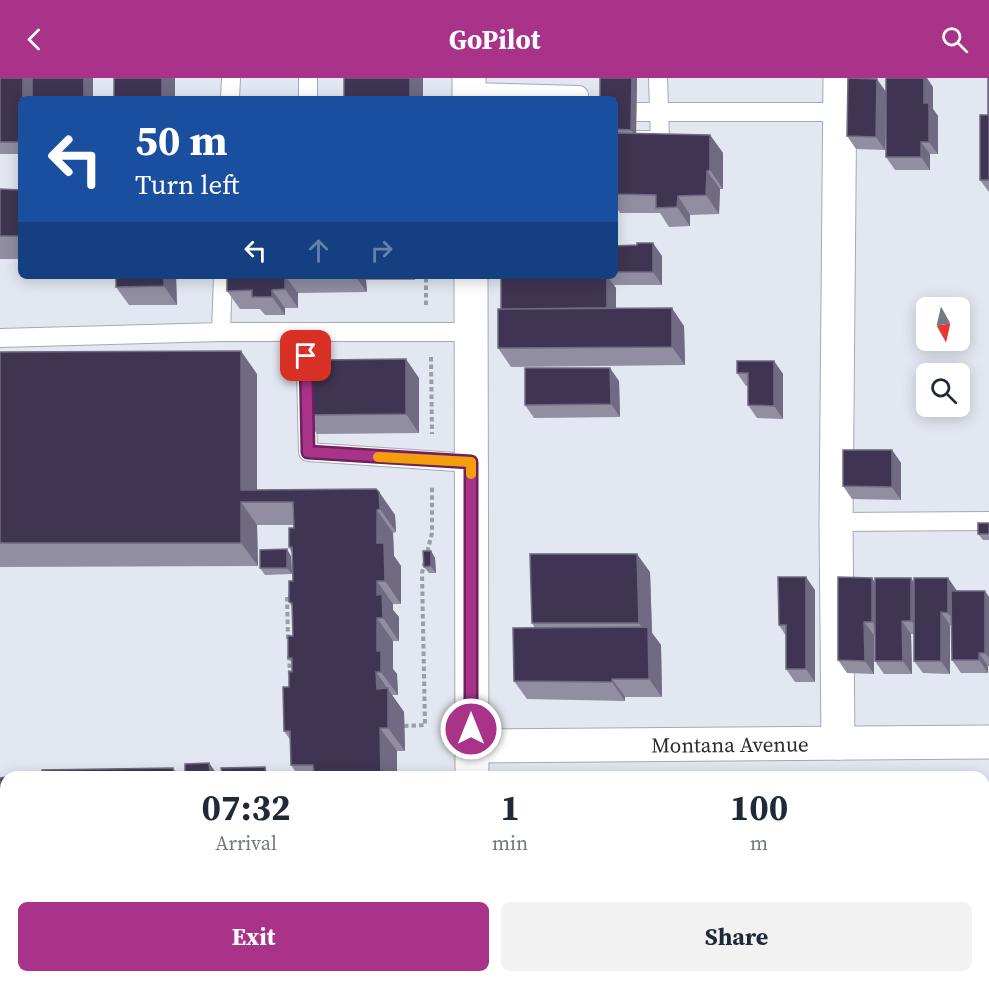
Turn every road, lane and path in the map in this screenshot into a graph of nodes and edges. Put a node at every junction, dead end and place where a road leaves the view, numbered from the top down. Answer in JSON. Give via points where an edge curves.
{"nodes":[{"id":1,"x":231,"y":78,"type":"edge"},
{"id":2,"x":308,"y":78,"type":"edge"},
{"id":3,"x":658,"y":78,"type":"edge"},
{"id":4,"x":840,"y":78,"type":"edge"},
{"id":5,"x":469,"y":90,"type":"edge"},
{"id":6,"x":579,"y":91,"type":"edge"},
{"id":7,"x":230,"y":96,"type":"edge"},
{"id":8,"x":308,"y":96,"type":"edge"},
{"id":9,"x":531,"y":96,"type":"edge"},
{"id":10,"x":547,"y":96,"type":"edge"},
{"id":11,"x":636,"y":112,"type":"dead end"},
{"id":12,"x":659,"y":112,"type":"junction"},
{"id":13,"x":839,"y":112,"type":"junction"},
{"id":14,"x":618,"y":140,"type":"edge"},
{"id":15,"x":223,"y":279,"type":"edge"},
{"id":16,"x":426,"y":279,"type":"edge"},
{"id":17,"x":471,"y":279,"type":"edge"},
{"id":18,"x":221,"y":332,"type":"junction"},
{"id":19,"x":305,"y":332,"type":"junction"},
{"id":20,"x":471,"y":332,"type":"junction"},
{"id":21,"x":425,"y":333,"type":"junction"},
{"id":22,"x":0,"y":338,"type":"edge"},
{"id":23,"x":432,"y":461,"type":"junction"},
{"id":24,"x":471,"y":462,"type":"junction"},
{"id":25,"x":989,"y":521,"type":"edge"},
{"id":26,"x":836,"y":522,"type":"junction"},
{"id":27,"x":298,"y":594,"type":"edge"},
{"id":28,"x":288,"y":642,"type":"edge"},
{"id":29,"x":289,"y":654,"type":"edge"},
{"id":30,"x":290,"y":678,"type":"edge"},
{"id":31,"x":404,"y":726,"type":"dead end"},
{"id":32,"x":989,"y":742,"type":"edge"},
{"id":33,"x":838,"y":743,"type":"junction"},
{"id":34,"x":472,"y":761,"type":"edge"}],
"edges":[{"from":1,"to":7,"type":"lane"},
{"from":2,"to":8,"type":"lane"},
{"from":3,"to":12,"type":"lane"},
{"from":4,"to":13,"type":"street"},
{"from":5,"to":9,"type":"lane"},
{"from":6,"to":10,"type":"lane"},
{"from":11,"to":12,"type":"lane"},
{"from":12,"to":13,"type":"lane"},
{"from":12,"to":14,"type":"lane","via":[[660,140]]},
{"from":13,"to":26,"type":"street"},
{"from":15,"to":18,"type":"lane"},
{"from":16,"to":21,"type":"path"},
{"from":17,"to":20,"type":"street"},
{"from":18,"to":19,"type":"lane"},
{"from":18,"to":22,"type":"lane"},
{"from":19,"to":21,"type":"lane"},
{"from":19,"to":23,"type":"lane","via":[[308,452]]},
{"from":20,"to":21,"type":"lane"},
{"from":20,"to":24,"type":"street"},
{"from":21,"to":23,"type":"path","via":[[432,360]]},
{"from":23,"to":24,"type":"lane"},
{"from":23,"to":31,"type":"path","via":[[432,533],[422,573],[425,725]]},
{"from":24,"to":34,"type":"street"},
{"from":25,"to":26,"type":"lane"},
{"from":26,"to":33,"type":"street"},
{"from":27,"to":28,"type":"path","via":[[286,595]]},
{"from":29,"to":30,"type":"path"},
{"from":32,"to":33,"type":"street","name":"Montana Avenue"},
{"from":33,"to":34,"type":"street","name":"Montana Avenue"}]}
